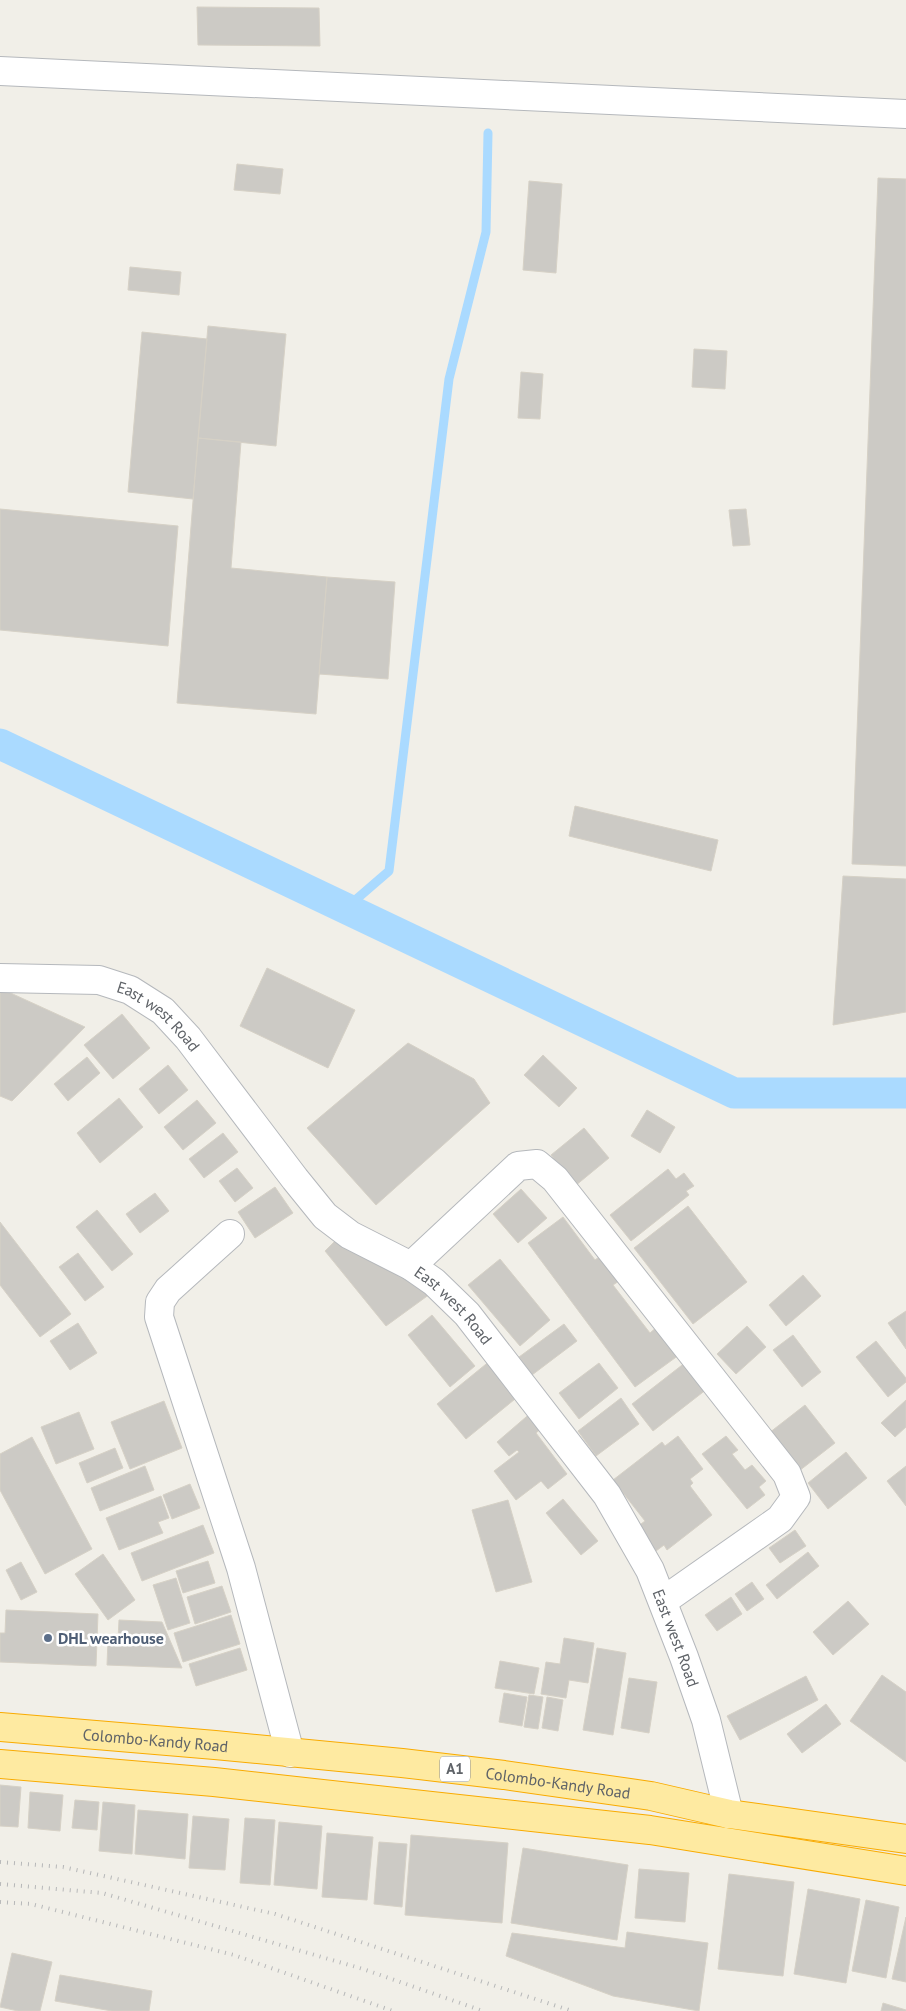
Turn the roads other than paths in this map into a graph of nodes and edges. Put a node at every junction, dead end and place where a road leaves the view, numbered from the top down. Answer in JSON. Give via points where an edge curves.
{"nodes":[{"id":1,"x":0,"y":71,"type":"edge"},
{"id":2,"x":906,"y":114,"type":"edge"},
{"id":3,"x":0,"y":978,"type":"edge"},
{"id":4,"x":230,"y":1234,"type":"dead end"},
{"id":5,"x":411,"y":1266,"type":"junction"},
{"id":6,"x":663,"y":1601,"type":"junction"},
{"id":7,"x":0,"y":1727,"type":"edge"},
{"id":8,"x":290,"y":1753,"type":"junction"},
{"id":9,"x":0,"y":1764,"type":"edge"},
{"id":10,"x":729,"y":1814,"type":"junction"},
{"id":11,"x":906,"y":1839,"type":"edge"},
{"id":12,"x":906,"y":1870,"type":"edge"}],
"edges":[{"from":1,"to":2,"type":"street"},
{"from":3,"to":5,"type":"street","name":"East west Road","via":[[99,980],[130,990],[163,1011],[188,1038],[325,1216],[350,1234]]},
{"from":4,"to":8,"type":"street","via":[[168,1290],[160,1302],[159,1317],[241,1568]]},
{"from":5,"to":6,"type":"street","name":"East west Road","via":[[434,1282],[467,1314],[607,1495],[650,1570]]},
{"from":5,"to":6,"type":"street","via":[[518,1166],[537,1164],[555,1179],[787,1474],[796,1496],[780,1519]]},
{"from":6,"to":10,"type":"street","name":"East west Road","via":[[706,1720]]},
{"from":7,"to":8,"type":"highway","name":"Colombo-Kandy Road","number":"A1"},
{"from":8,"to":10,"type":"highway","name":"Colombo-Kandy Road","number":"A1","via":[[504,1775],[651,1796]]},
{"from":9,"to":12,"type":"highway","via":[[214,1782],[650,1830]]},
{"from":10,"to":11,"type":"highway","name":"Colombo-Kandy Road","number":"A1"}]}
